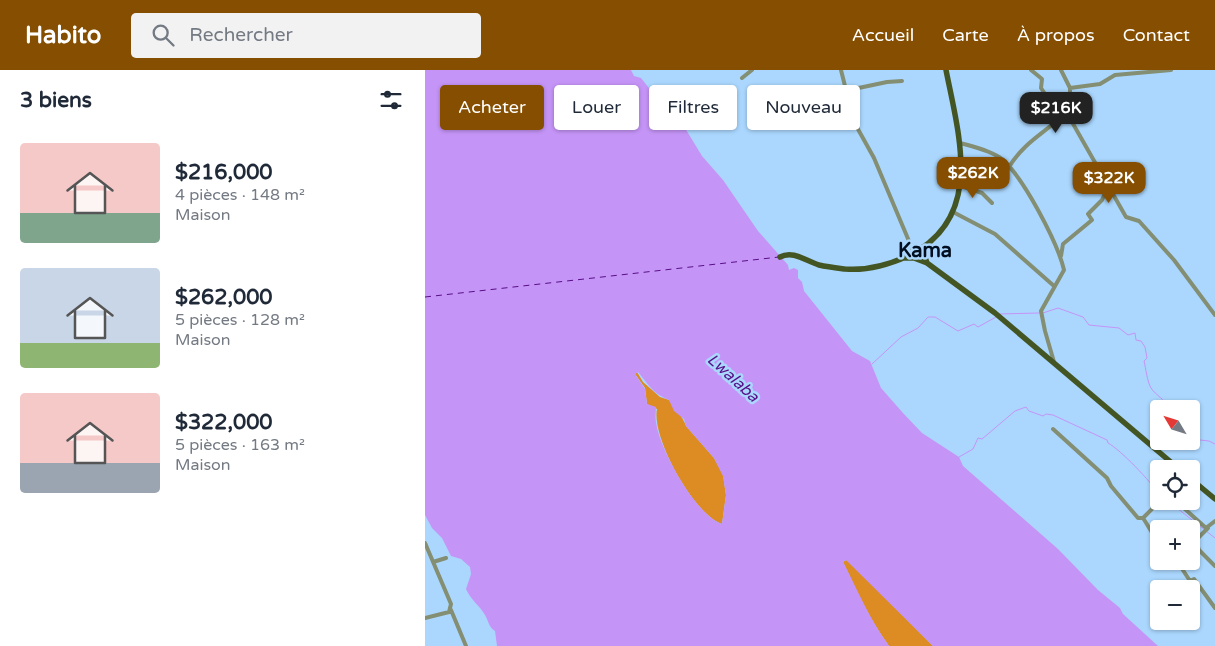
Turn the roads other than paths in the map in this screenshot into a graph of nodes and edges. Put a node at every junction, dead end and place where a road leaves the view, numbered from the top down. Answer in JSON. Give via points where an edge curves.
{"nodes":[{"id":1,"x":752,"y":70,"type":"edge"},
{"id":2,"x":841,"y":70,"type":"edge"},
{"id":3,"x":946,"y":70,"type":"edge"},
{"id":4,"x":1031,"y":70,"type":"edge"},
{"id":5,"x":1061,"y":70,"type":"edge"},
{"id":6,"x":1171,"y":70,"type":"edge"},
{"id":7,"x":741,"y":78,"type":"dead end"},
{"id":8,"x":902,"y":81,"type":"dead end"},
{"id":9,"x":844,"y":85,"type":"edge"},
{"id":10,"x":860,"y":87,"type":"edge"},
{"id":11,"x":1070,"y":88,"type":"junction"},
{"id":12,"x":1064,"y":116,"type":"junction"},
{"id":13,"x":858,"y":130,"type":"edge"},
{"id":14,"x":959,"y":143,"type":"junction"},
{"id":15,"x":1009,"y":167,"type":"junction"},
{"id":16,"x":1109,"y":184,"type":"junction"},
{"id":17,"x":961,"y":186,"type":"junction"},
{"id":18,"x":992,"y":203,"type":"dead end"},
{"id":19,"x":953,"y":212,"type":"junction"},
{"id":20,"x":926,"y":245,"type":"junction"},
{"id":21,"x":914,"y":252,"type":"junction"},
{"id":22,"x":1061,"y":256,"type":"junction"},
{"id":23,"x":780,"y":257,"type":"dead end"},
{"id":24,"x":903,"y":258,"type":"junction"},
{"id":25,"x":927,"y":263,"type":"junction"},
{"id":26,"x":1054,"y":286,"type":"junction"},
{"id":27,"x":1215,"y":315,"type":"edge"},
{"id":28,"x":1056,"y":365,"type":"junction"},
{"id":29,"x":1053,"y":428,"type":"dead end"},
{"id":30,"x":1168,"y":460,"type":"edge"},
{"id":31,"x":1200,"y":486,"type":"edge"},
{"id":32,"x":1215,"y":499,"type":"edge"},
{"id":33,"x":1151,"y":510,"type":"edge"},
{"id":34,"x":1186,"y":510,"type":"edge"},
{"id":35,"x":1143,"y":518,"type":"junction"},
{"id":36,"x":1215,"y":521,"type":"edge"},
{"id":37,"x":1208,"y":528,"type":"junction"},
{"id":38,"x":1150,"y":530,"type":"edge"},
{"id":39,"x":1200,"y":536,"type":"edge"},
{"id":40,"x":425,"y":543,"type":"edge"},
{"id":41,"x":1200,"y":551,"type":"edge"},
{"id":42,"x":446,"y":558,"type":"dead end"},
{"id":43,"x":433,"y":562,"type":"junction"},
{"id":44,"x":1215,"y":566,"type":"edge"},
{"id":45,"x":1182,"y":570,"type":"edge"},
{"id":46,"x":1215,"y":608,"type":"edge"},
{"id":47,"x":451,"y":610,"type":"junction"},
{"id":48,"x":425,"y":618,"type":"edge"},
{"id":49,"x":466,"y":646,"type":"edge"}],
"edges":[{"from":1,"to":7,"type":"street"},
{"from":2,"to":9,"type":"street"},
{"from":3,"to":14,"type":"main road"},
{"from":4,"to":12,"type":"street","via":[[1042,79],[1041,88],[1058,113]]},
{"from":5,"to":11,"type":"street"},
{"from":6,"to":11,"type":"street","via":[[1115,75],[1100,84]]},
{"from":8,"to":10,"type":"street"},
{"from":11,"to":12,"type":"street","via":[[1071,104]]},
{"from":12,"to":15,"type":"street","via":[[1024,146]]},
{"from":12,"to":16,"type":"street","via":[[1072,122]]},
{"from":13,"to":21,"type":"street","via":[[874,158]]},
{"from":14,"to":15,"type":"street","via":[[998,156]]},
{"from":14,"to":17,"type":"main road"},
{"from":15,"to":22,"type":"street","via":[[1026,187]]},
{"from":16,"to":22,"type":"street","via":[[1102,200],[1088,214],[1091,220],[1063,244]]},
{"from":16,"to":27,"type":"street","via":[[1126,218],[1139,221],[1174,260]]},
{"from":17,"to":18,"type":"street","via":[[982,193]]},
{"from":17,"to":19,"type":"main road"},
{"from":19,"to":20,"type":"main road"},
{"from":19,"to":26,"type":"street","via":[[991,230]]},
{"from":20,"to":21,"type":"main road"},
{"from":20,"to":25,"type":"main road"},
{"from":21,"to":24,"type":"main road"},
{"from":22,"to":26,"type":"street","via":[[1064,270]]},
{"from":23,"to":24,"type":"main road","via":[[799,256],[818,264],[859,270]]},
{"from":24,"to":25,"type":"main road"},
{"from":25,"to":28,"type":"main road","via":[[997,315]]},
{"from":26,"to":28,"type":"street","via":[[1041,311]]},
{"from":28,"to":30,"type":"main road"},
{"from":29,"to":35,"type":"street","via":[[1108,478],[1111,486],[1139,518]]},
{"from":31,"to":32,"type":"main road"},
{"from":33,"to":35,"type":"street"},
{"from":34,"to":37,"type":"street"},
{"from":35,"to":38,"type":"street"},
{"from":36,"to":37,"type":"street"},
{"from":37,"to":39,"type":"street"},
{"from":40,"to":43,"type":"street"},
{"from":41,"to":44,"type":"street"},
{"from":42,"to":43,"type":"street"},
{"from":43,"to":47,"type":"street"},
{"from":45,"to":46,"type":"street","via":[[1190,581],[1194,578]]},
{"from":47,"to":48,"type":"street"},
{"from":47,"to":49,"type":"street"}]}
